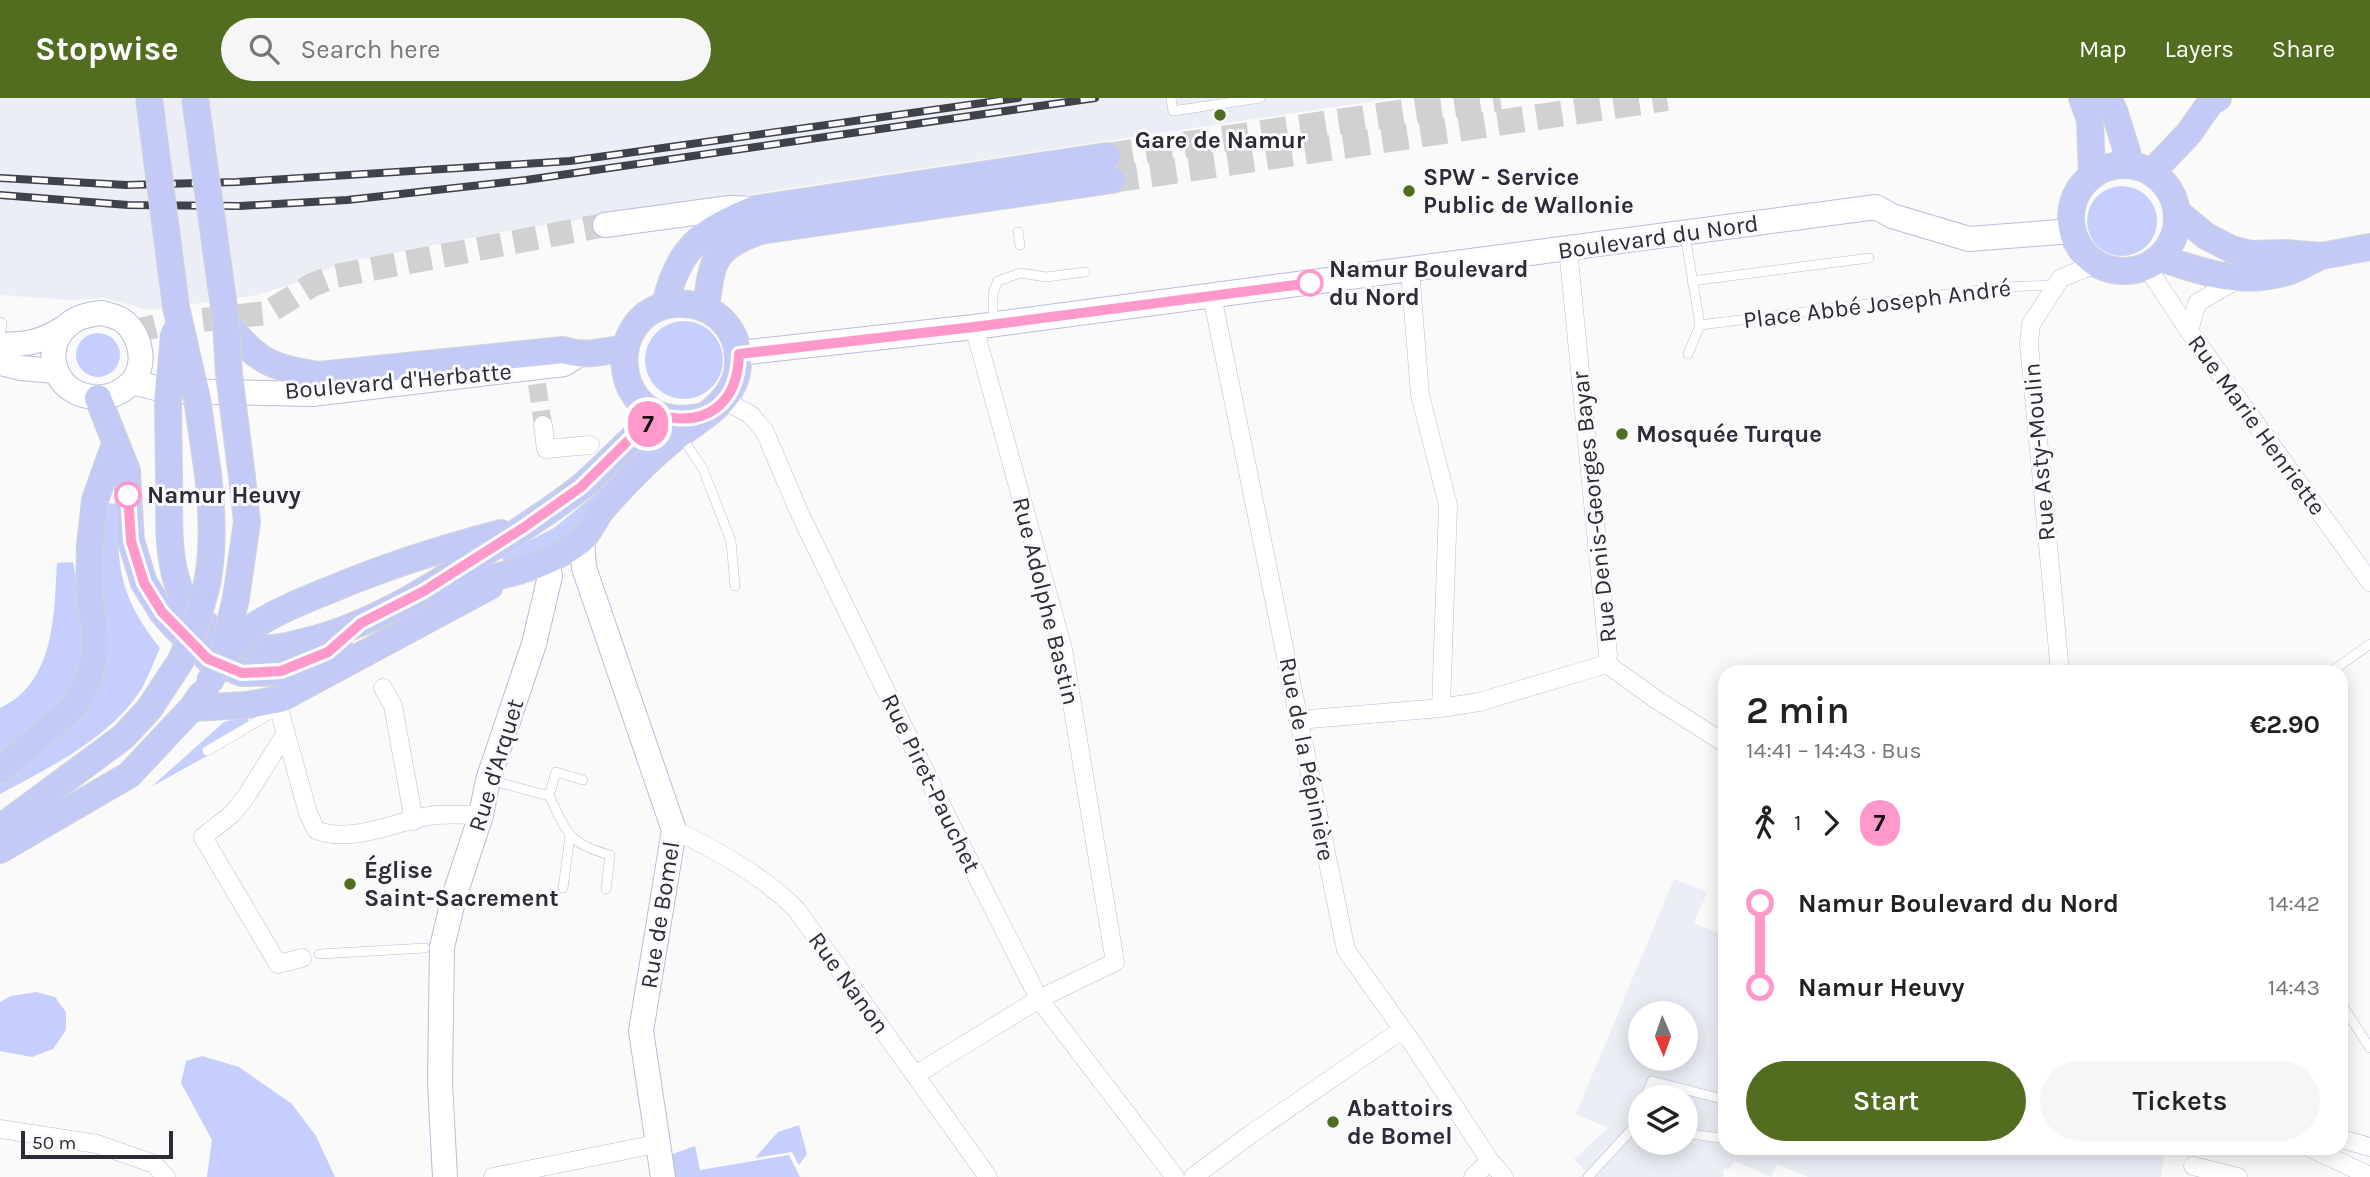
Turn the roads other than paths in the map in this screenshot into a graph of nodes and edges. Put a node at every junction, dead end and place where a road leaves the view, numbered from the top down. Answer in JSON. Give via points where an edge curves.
{"nodes":[{"id":1,"x":149,"y":98,"type":"edge"},
{"id":2,"x":195,"y":98,"type":"edge"},
{"id":3,"x":1171,"y":98,"type":"edge"},
{"id":4,"x":1260,"y":98,"type":"edge"},
{"id":5,"x":2082,"y":98,"type":"edge"},
{"id":6,"x":2108,"y":98,"type":"edge"},
{"id":7,"x":2217,"y":98,"type":"edge"},
{"id":8,"x":1230,"y":100,"type":"edge"},
{"id":9,"x":2141,"y":169,"type":"junction"},
{"id":10,"x":2092,"y":176,"type":"junction"},
{"id":11,"x":755,"y":209,"type":"junction"},
{"id":12,"x":2177,"y":212,"type":"junction"},
{"id":13,"x":605,"y":225,"type":"tunnel mouth"},
{"id":14,"x":2072,"y":231,"type":"junction"},
{"id":15,"x":1018,"y":232,"type":"dead end"},
{"id":16,"x":1684,"y":233,"type":"junction"},
{"id":17,"x":1020,"y":245,"type":"dead end"},
{"id":18,"x":2370,"y":247,"type":"edge"},
{"id":19,"x":1568,"y":249,"type":"junction"},
{"id":20,"x":2321,"y":256,"type":"junction"},
{"id":21,"x":1869,"y":258,"type":"dead end"},
{"id":22,"x":2154,"y":262,"type":"junction"},
{"id":23,"x":2095,"y":264,"type":"junction"},
{"id":24,"x":1410,"y":270,"type":"junction"},
{"id":25,"x":1085,"y":272,"type":"dead end"},
{"id":26,"x":2238,"y":279,"type":"junction"},
{"id":27,"x":1692,"y":281,"type":"junction"},
{"id":28,"x":2055,"y":285,"type":"junction"},
{"id":29,"x":1212,"y":296,"type":"junction"},
{"id":30,"x":665,"y":305,"type":"junction"},
{"id":31,"x":176,"y":307,"type":"junction"},
{"id":32,"x":706,"y":309,"type":"junction"},
{"id":33,"x":226,"y":322,"type":"junction"},
{"id":34,"x":0,"y":323,"type":"edge"},
{"id":35,"x":1700,"y":325,"type":"junction"},
{"id":36,"x":984,"y":326,"type":"junction"},
{"id":37,"x":62,"y":329,"type":"junction"},
{"id":38,"x":2189,"y":331,"type":"junction"},
{"id":39,"x":0,"y":335,"type":"edge"},
{"id":40,"x":0,"y":345,"type":"edge"},
{"id":41,"x":624,"y":348,"type":"junction"},
{"id":42,"x":739,"y":354,"type":"junction"},
{"id":43,"x":1688,"y":354,"type":"dead end"},
{"id":44,"x":578,"y":355,"type":"junction"},
{"id":45,"x":0,"y":363,"type":"edge"},
{"id":46,"x":55,"y":371,"type":"junction"},
{"id":47,"x":132,"y":382,"type":"junction"},
{"id":48,"x":98,"y":398,"type":"junction"},
{"id":49,"x":713,"y":409,"type":"junction"},
{"id":50,"x":659,"y":415,"type":"junction"},
{"id":51,"x":543,"y":425,"type":"tunnel mouth"},
{"id":52,"x":680,"y":434,"type":"junction"},
{"id":53,"x":115,"y":444,"type":"junction"},
{"id":54,"x":590,"y":445,"type":"dead end"},
{"id":55,"x":523,"y":528,"type":"junction"},
{"id":56,"x":582,"y":539,"type":"junction"},
{"id":57,"x":547,"y":563,"type":"junction"},
{"id":58,"x":521,"y":570,"type":"junction"},
{"id":59,"x":589,"y":582,"type":"junction"},
{"id":60,"x":2370,"y":582,"type":"edge"},
{"id":61,"x":735,"y":586,"type":"dead end"},
{"id":62,"x":424,"y":591,"type":"junction"},
{"id":63,"x":361,"y":623,"type":"junction"},
{"id":64,"x":2370,"y":644,"type":"edge"},
{"id":65,"x":222,"y":657,"type":"junction"},
{"id":66,"x":1607,"y":664,"type":"junction"},
{"id":67,"x":2059,"y":665,"type":"edge"},
{"id":68,"x":2341,"y":665,"type":"edge"},
{"id":69,"x":383,"y":688,"type":"dead end"},
{"id":70,"x":280,"y":704,"type":"junction"},
{"id":71,"x":192,"y":708,"type":"junction"},
{"id":72,"x":1441,"y":708,"type":"junction"},
{"id":73,"x":1298,"y":720,"type":"junction"},
{"id":74,"x":286,"y":733,"type":"junction"},
{"id":75,"x":1718,"y":739,"type":"edge"},
{"id":76,"x":207,"y":751,"type":"dead end"},
{"id":77,"x":0,"y":771,"type":"edge"},
{"id":78,"x":488,"y":780,"type":"junction"},
{"id":79,"x":583,"y":780,"type":"dead end"},
{"id":80,"x":549,"y":796,"type":"junction"},
{"id":81,"x":481,"y":815,"type":"junction"},
{"id":82,"x":414,"y":821,"type":"junction"},
{"id":83,"x":0,"y":828,"type":"edge"},
{"id":84,"x":674,"y":830,"type":"junction"},
{"id":85,"x":570,"y":836,"type":"junction"},
{"id":86,"x":0,"y":850,"type":"edge"},
{"id":87,"x":563,"y":888,"type":"dead end"},
{"id":88,"x":606,"y":889,"type":"dead end"},
{"id":89,"x":425,"y":948,"type":"dead end"},
{"id":90,"x":311,"y":956,"type":"joint"},
{"id":91,"x":1039,"y":999,"type":"junction"},
{"id":92,"x":2348,"y":1014,"type":"edge"},
{"id":93,"x":1402,"y":1030,"type":"junction"},
{"id":94,"x":2370,"y":1048,"type":"edge"},
{"id":95,"x":915,"y":1075,"type":"junction"},
{"id":96,"x":1650,"y":1085,"type":"edge"},
{"id":97,"x":1668,"y":1085,"type":"edge"},
{"id":98,"x":1698,"y":1093,"type":"edge"},
{"id":99,"x":1718,"y":1098,"type":"edge"},
{"id":100,"x":0,"y":1129,"type":"edge"},
{"id":101,"x":1628,"y":1135,"type":"edge"},
{"id":102,"x":1698,"y":1135,"type":"edge"},
{"id":103,"x":1718,"y":1138,"type":"edge"},
{"id":104,"x":2348,"y":1141,"type":"edge"},
{"id":105,"x":656,"y":1144,"type":"junction"},
{"id":106,"x":2370,"y":1147,"type":"edge"},
{"id":107,"x":2325,"y":1155,"type":"edge"},
{"id":108,"x":1490,"y":1161,"type":"junction"},
{"id":109,"x":2193,"y":1164,"type":"edge"},
{"id":110,"x":2370,"y":1176,"type":"edge"},
{"id":111,"x":166,"y":1177,"type":"edge"},
{"id":112,"x":445,"y":1177,"type":"edge"},
{"id":113,"x":493,"y":1177,"type":"edge"},
{"id":114,"x":663,"y":1177,"type":"edge"},
{"id":115,"x":988,"y":1177,"type":"edge"},
{"id":116,"x":1175,"y":1177,"type":"edge"},
{"id":117,"x":1193,"y":1177,"type":"edge"},
{"id":118,"x":1473,"y":1177,"type":"edge"},
{"id":119,"x":1504,"y":1177,"type":"edge"},
{"id":120,"x":1588,"y":1177,"type":"edge"},
{"id":121,"x":2238,"y":1177,"type":"edge"}],
"edges":[{"from":1,"to":31,"type":"main road","bridge":true},
{"from":2,"to":33,"type":"main road","bridge":true},
{"from":3,"to":8,"type":"lane","via":[[1173,111]]},
{"from":4,"to":8,"type":"lane"},
{"from":5,"to":10,"type":"main road","via":[[2091,120]]},
{"from":6,"to":9,"type":"main road"},
{"from":7,"to":9,"type":"main road","via":[[2189,133]]},
{"from":9,"to":10,"type":"main road","via":[[2110,167]]},
{"from":9,"to":12,"type":"main road","via":[[2164,183]]},
{"from":10,"to":14,"type":"main road","via":[[2074,200]]},
{"from":11,"to":13,"type":"street","via":[[730,208]]},
{"from":11,"to":30,"type":"main road","via":[[693,243],[676,267]]},
{"from":11,"to":32,"type":"main road","via":[[1110,168],[760,231],[727,246],[716,257]]},
{"from":12,"to":20,"type":"main road","via":[[2231,249],[2250,254]]},
{"from":12,"to":22,"type":"main road","via":[[2171,244]]},
{"from":14,"to":16,"type":"street","name":"Boulevard du Nord","via":[[1969,239],[1876,207]]},
{"from":14,"to":23,"type":"main road","via":[[2080,249]]},
{"from":15,"to":17,"type":"lane"},
{"from":16,"to":19,"type":"street","name":"Boulevard du Nord"},
{"from":16,"to":27,"type":"lane"},
{"from":18,"to":20,"type":"main road"},
{"from":19,"to":24,"type":"street","name":"Boulevard du Nord"},
{"from":19,"to":66,"type":"street","name":"Rue Denis-Georges Bayar"},
{"from":20,"to":26,"type":"main road","via":[[2286,272]]},
{"from":21,"to":27,"type":"lane","name":"Place Abbé Joseph André"},
{"from":22,"to":23,"type":"main road","via":[[2130,272]]},
{"from":22,"to":26,"type":"main road"},
{"from":22,"to":38,"type":"street","name":"Rue Marie Henriette"},
{"from":23,"to":28,"type":"street","name":"Rue Asty-Moulin"},
{"from":24,"to":29,"type":"street","name":"Boulevard du Nord"},
{"from":24,"to":72,"type":"street","via":[[1420,395],[1448,505]]},
{"from":25,"to":36,"type":"lane","via":[[1046,277],[1020,274],[998,281]]},
{"from":26,"to":38,"type":"street","via":[[2197,303]]},
{"from":27,"to":35,"type":"lane"},
{"from":28,"to":35,"type":"lane","name":"Place Abbé Joseph André","via":[[2005,287]]},
{"from":28,"to":67,"type":"street","name":"Rue Asty-Moulin","via":[[2031,324],[2029,344]]},
{"from":29,"to":36,"type":"street","name":"Boulevard du Nord"},
{"from":29,"to":73,"type":"street","name":"Rue de la Pépinière"},
{"from":30,"to":32,"type":"main road","via":[[686,303]]},
{"from":30,"to":41,"type":"main road","via":[[645,315]]},
{"from":31,"to":63,"type":"main road","bridge":true,"via":[[168,403],[171,553],[188,607],[212,630],[263,649],[320,638]]},
{"from":31,"to":83,"type":"main road","bridge":true,"via":[[197,399],[212,513],[211,562],[200,615],[180,662],[149,709],[123,737]]},
{"from":32,"to":42,"type":"main road","via":[[728,327]]},
{"from":33,"to":44,"type":"main road","via":[[258,357],[288,370],[319,375],[563,350]]},
{"from":33,"to":65,"type":"main road","bridge":true,"via":[[247,522]]},
{"from":34,"to":39,"type":"lane"},
{"from":35,"to":43,"type":"lane"},
{"from":36,"to":42,"type":"street","name":"Boulevard du Nord"},
{"from":36,"to":91,"type":"street","name":"Rue Adolphe Bastin","via":[[1063,649],[1115,962]]},
{"from":37,"to":40,"type":"street","via":[[44,340]]},
{"from":37,"to":46,"type":"street","via":[[55,343]]},
{"from":37,"to":47,"type":"street","via":[[87,314],[102,313],[125,322],[139,343],[141,368]]},
{"from":38,"to":60,"type":"street","name":"Rue Marie Henriette"},
{"from":41,"to":44,"type":"main road"},
{"from":41,"to":50,"type":"main road","via":[[624,373],[632,393]]},
{"from":42,"to":49,"type":"main road","via":[[733,388]]},
{"from":44,"to":47,"type":"street","name":"Boulevard d'Herbatte","via":[[536,376],[312,394],[168,391]]},
{"from":45,"to":46,"type":"street"},
{"from":46,"to":48,"type":"street","via":[[76,393]]},
{"from":47,"to":48,"type":"street","via":[[116,394]]},
{"from":48,"to":53,"type":"main road"},
{"from":49,"to":50,"type":"main road","via":[[672,418]]},
{"from":49,"to":52,"type":"main road"},
{"from":49,"to":91,"type":"street","name":"Rue Piret-Pauchet","via":[[735,406],[751,415],[765,432],[800,514]]},
{"from":50,"to":55,"type":"main road","via":[[581,487]]},
{"from":51,"to":54,"type":"street","via":[[546,449]]},
{"from":52,"to":56,"type":"main road","via":[[635,473]]},
{"from":52,"to":61,"type":"lane","via":[[703,469],[731,541]]},
{"from":53,"to":63,"type":"main road","via":[[127,471],[131,541],[144,583],[162,612],[208,659],[242,673],[281,671],[328,652]]},
{"from":53,"to":77,"type":"main road","via":[[95,500],[90,545],[95,633],[90,676],[75,706]]},
{"from":55,"to":62,"type":"main road"},
{"from":55,"to":65,"type":"main road","bridge":true,"via":[[413,558],[278,611],[254,626]]},
{"from":56,"to":57,"type":"main road"},
{"from":56,"to":59,"type":"street","name":"Rue de Bomel"},
{"from":57,"to":58,"type":"main road"},
{"from":57,"to":59,"type":"street"},
{"from":57,"to":78,"type":"street","name":"Rue d'Arquet","via":[[550,576],[534,644]]},
{"from":58,"to":62,"type":"main road"},
{"from":58,"to":70,"type":"main road"},
{"from":59,"to":84,"type":"street","name":"Rue de Bomel"},
{"from":62,"to":63,"type":"main road"},
{"from":64,"to":68,"type":"lane"},
{"from":65,"to":71,"type":"main road","bridge":true},
{"from":66,"to":72,"type":"street","via":[[1479,702]]},
{"from":66,"to":75,"type":"street","name":"Rue Denis-Georges Bayar"},
{"from":69,"to":82,"type":"street","via":[[393,706]]},
{"from":70,"to":71,"type":"main road"},
{"from":70,"to":74,"type":"street"},
{"from":70,"to":76,"type":"lane"},
{"from":71,"to":86,"type":"main road","via":[[129,775]]},
{"from":72,"to":73,"type":"street"},
{"from":73,"to":93,"type":"street","name":"Rue de la Pépinière","via":[[1346,950]]},
{"from":74,"to":82,"type":"street","via":[[316,830],[342,835]]},
{"from":74,"to":90,"type":"street","via":[[245,798],[203,837],[278,964]]},
{"from":78,"to":80,"type":"lane"},
{"from":78,"to":81,"type":"street","name":"Rue d'Arquet"},
{"from":79,"to":80,"type":"lane","via":[[556,772]]},
{"from":80,"to":85,"type":"lane"},
{"from":81,"to":82,"type":"street","via":[[434,815]]},
{"from":81,"to":112,"type":"street","name":"Rue d'Arquet","via":[[454,897],[441,963]]},
{"from":84,"to":95,"type":"street","name":"Rue Nanon","via":[[775,888],[796,909]]},
{"from":84,"to":105,"type":"street","name":"Rue de Bomel","via":[[640,1031]]},
{"from":85,"to":87,"type":"lane"},
{"from":85,"to":88,"type":"lane","via":[[587,848],[610,855]]},
{"from":89,"to":90,"type":"lane"},
{"from":91,"to":95,"type":"street"},
{"from":91,"to":116,"type":"street","name":"Rue Piret-Pauchet"},
{"from":92,"to":94,"type":"lane"},
{"from":93,"to":108,"type":"street","name":"Rue de la Pépinière"},
{"from":93,"to":117,"type":"street"},
{"from":95,"to":115,"type":"street","name":"Rue Nanon"},
{"from":96,"to":97,"type":"lane","via":[[1652,1081]]},
{"from":98,"to":99,"type":"lane"},
{"from":100,"to":111,"type":"street","via":[[97,1144],[154,1164]]},
{"from":101,"to":120,"type":"lane"},
{"from":102,"to":103,"type":"lane"},
{"from":104,"to":106,"type":"street"},
{"from":105,"to":113,"type":"street"},
{"from":105,"to":114,"type":"street","name":"Rue de Bomel"},
{"from":107,"to":110,"type":"street"},
{"from":108,"to":118,"type":"street"},
{"from":108,"to":119,"type":"street","name":"Rue de la Pépinière"},
{"from":109,"to":121,"type":"street"}]}
